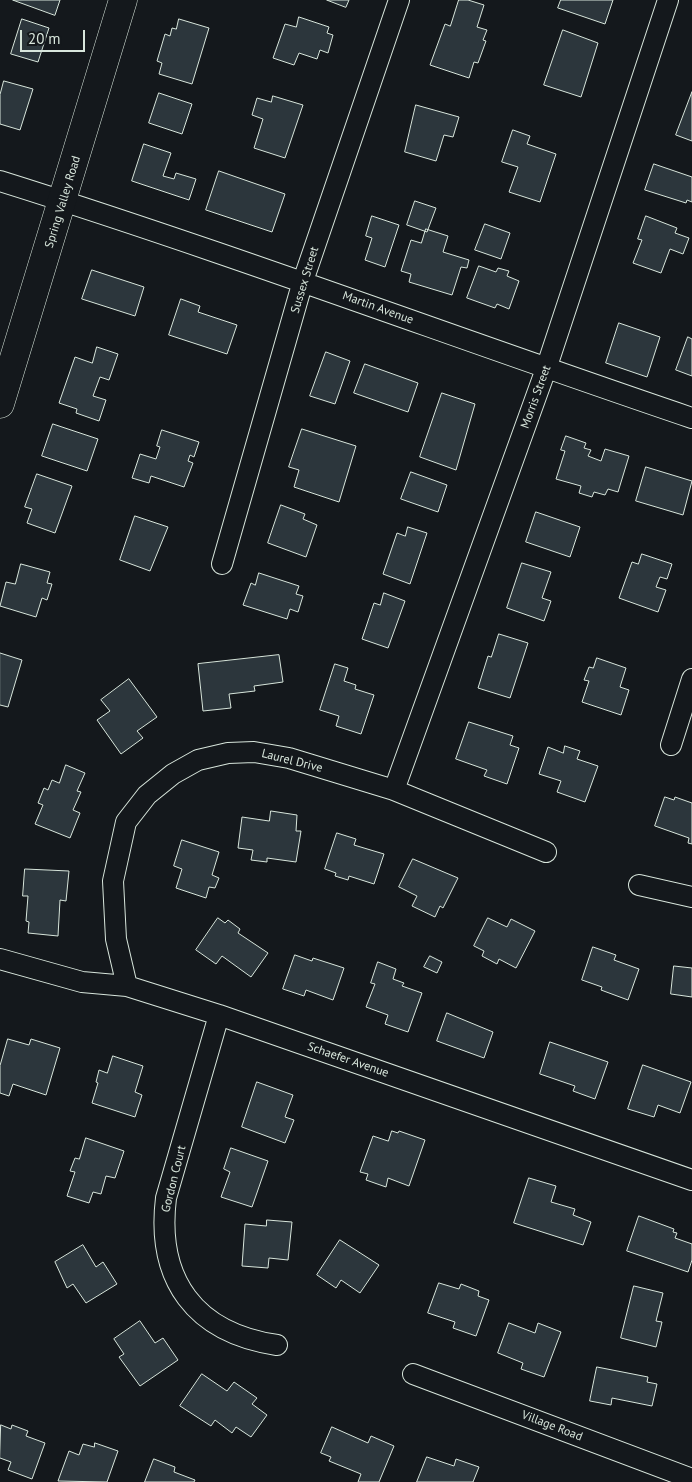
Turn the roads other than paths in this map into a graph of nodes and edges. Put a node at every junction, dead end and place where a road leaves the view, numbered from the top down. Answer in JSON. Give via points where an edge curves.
{"nodes":[{"id":1,"x":123,"y":0,"type":"edge"},
{"id":2,"x":399,"y":0,"type":"edge"},
{"id":3,"x":668,"y":0,"type":"edge"},
{"id":4,"x":0,"y":181,"type":"edge"},
{"id":5,"x":64,"y":201,"type":"junction"},
{"id":6,"x":303,"y":281,"type":"junction"},
{"id":7,"x":546,"y":369,"type":"junction"},
{"id":8,"x":0,"y":404,"type":"edge"},
{"id":9,"x":692,"y":418,"type":"edge"},
{"id":10,"x":222,"y":564,"type":"dead end"},
{"id":11,"x":692,"y":680,"type":"edge"},
{"id":12,"x":671,"y":745,"type":"dead end"},
{"id":13,"x":394,"y":790,"type":"junction"},
{"id":14,"x":546,"y":852,"type":"dead end"},
{"id":15,"x":639,"y":884,"type":"dead end"},
{"id":16,"x":692,"y":897,"type":"edge"},
{"id":17,"x":0,"y":959,"type":"edge"},
{"id":18,"x":127,"y":986,"type":"junction"},
{"id":19,"x":219,"y":1015,"type":"junction"},
{"id":20,"x":692,"y":1180,"type":"edge"},
{"id":21,"x":277,"y":1345,"type":"dead end"},
{"id":22,"x":413,"y":1374,"type":"dead end"},
{"id":23,"x":692,"y":1478,"type":"edge"}],
"edges":[{"from":1,"to":5,"type":"street","name":"Spring Valley Road"},
{"from":2,"to":6,"type":"street","name":"Sussex Street"},
{"from":3,"to":7,"type":"street","name":"Morris Street"},
{"from":4,"to":5,"type":"street","name":"Martin Avenue"},
{"from":5,"to":6,"type":"street","name":"Martin Avenue"},
{"from":5,"to":8,"type":"street","name":"Spring Valley Road"},
{"from":6,"to":7,"type":"street","name":"Martin Avenue"},
{"from":6,"to":10,"type":"street","name":"Sussex Street"},
{"from":7,"to":9,"type":"street","name":"Martin Avenue"},
{"from":7,"to":13,"type":"street","name":"Morris Street"},
{"from":11,"to":12,"type":"street"},
{"from":13,"to":14,"type":"street","name":"Laurel Drive"},
{"from":13,"to":18,"type":"street","name":"Laurel Drive","via":[[289,758],[254,752],[228,752],[198,760],[173,774],[147,795],[126,822],[118,852],[113,910],[117,947]]},
{"from":15,"to":16,"type":"street"},
{"from":17,"to":18,"type":"street","name":"Schaefer Avenue","via":[[82,982]]},
{"from":18,"to":19,"type":"street","name":"Schaefer Avenue"},
{"from":19,"to":20,"type":"street","name":"Schaefer Avenue"},
{"from":19,"to":21,"type":"street","name":"Gordon Court","via":[[166,1198],[163,1225],[166,1249],[173,1273],[186,1297],[206,1318],[227,1332]]},
{"from":22,"to":23,"type":"street","name":"Village Road"}]}
